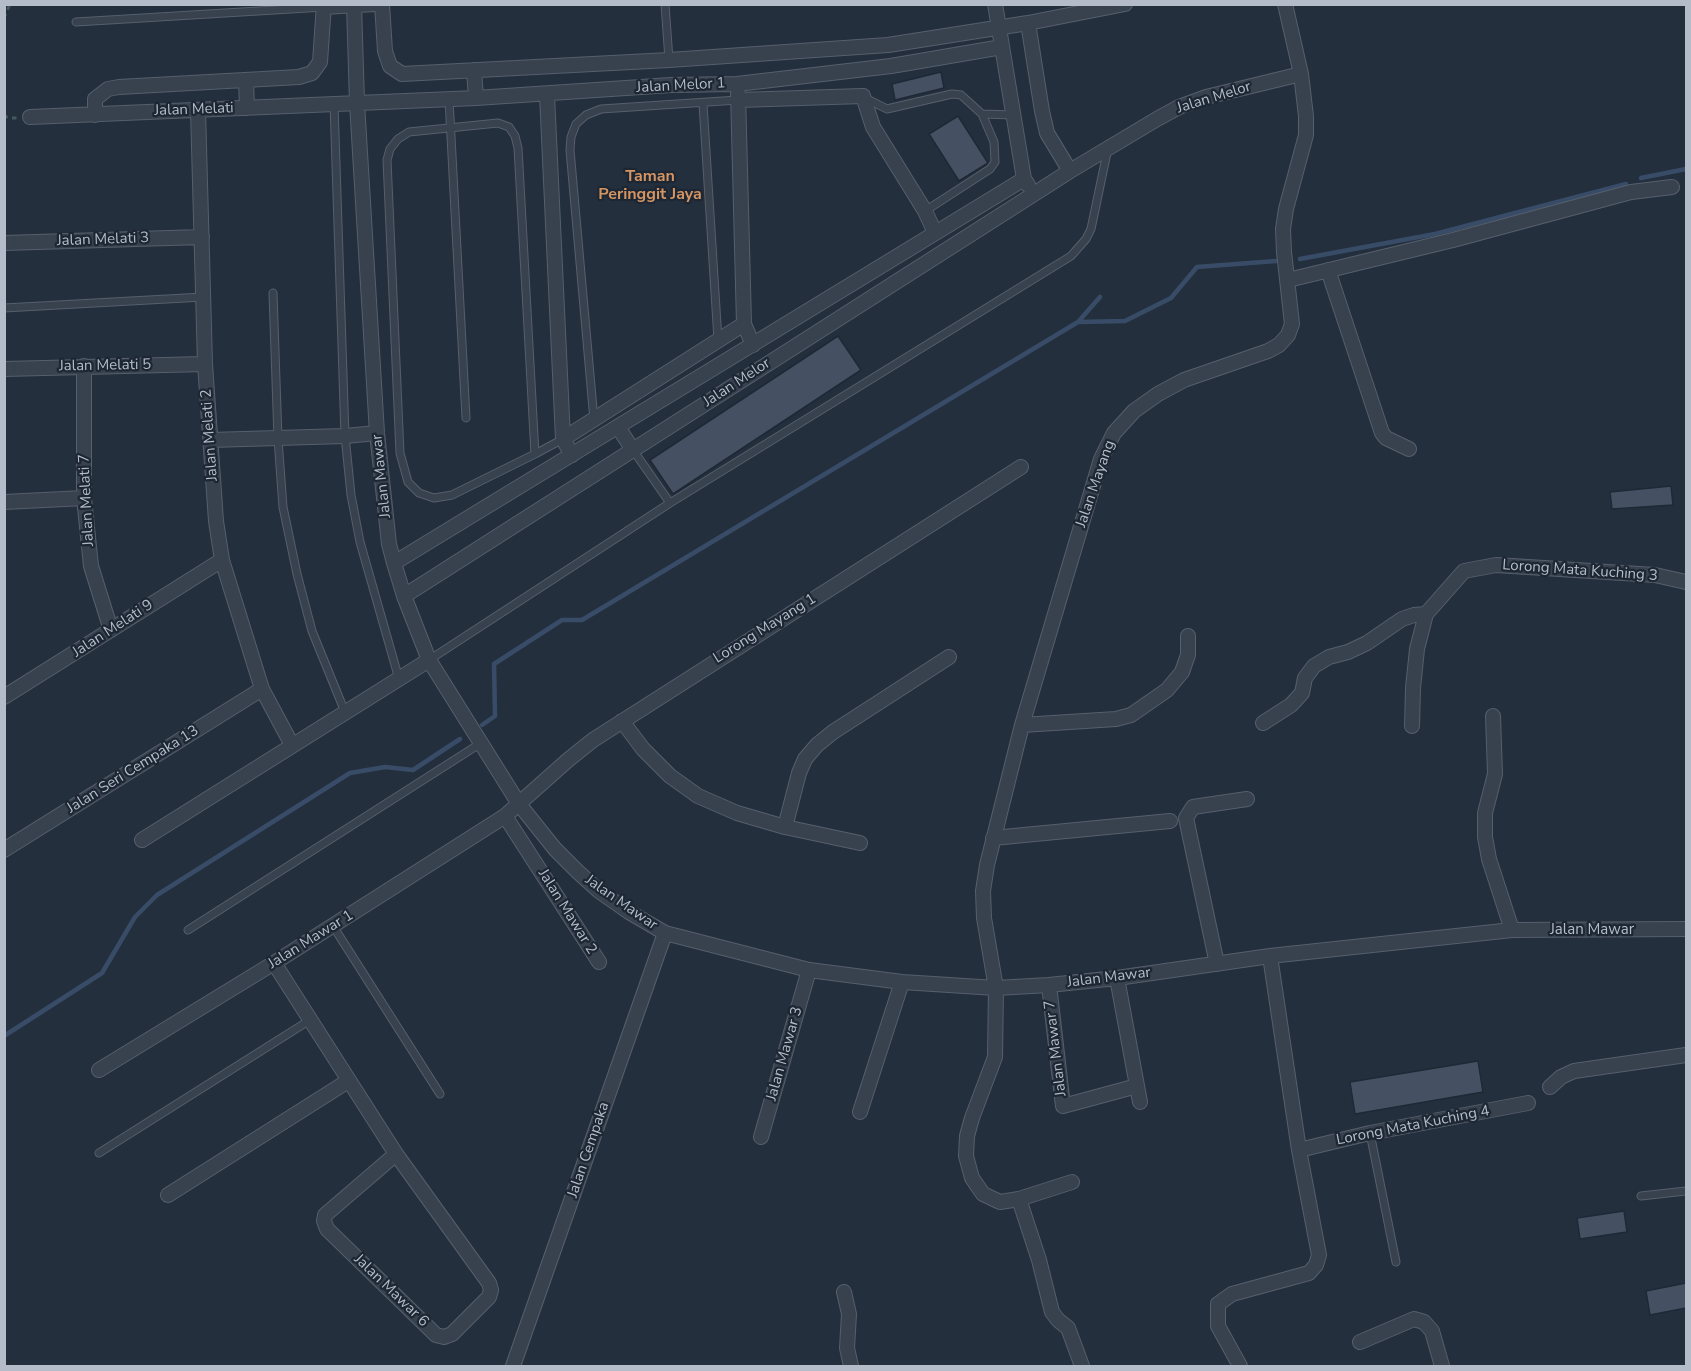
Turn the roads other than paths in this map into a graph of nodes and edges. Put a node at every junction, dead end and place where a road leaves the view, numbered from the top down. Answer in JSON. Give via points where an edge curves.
{"nodes":[{"id":1,"x":375,"y":4,"type":"edge"},
{"id":2,"x":382,"y":4,"type":"edge"},
{"id":3,"x":665,"y":4,"type":"edge"},
{"id":4,"x":995,"y":4,"type":"edge"},
{"id":5,"x":1125,"y":4,"type":"edge"},
{"id":6,"x":1286,"y":4,"type":"edge"},
{"id":7,"x":354,"y":5,"type":"edge"},
{"id":8,"x":324,"y":6,"type":"edge"},
{"id":9,"x":76,"y":22,"type":"dead end"},
{"id":10,"x":1028,"y":23,"type":"junction"},
{"id":11,"x":999,"y":28,"type":"junction"},
{"id":12,"x":1002,"y":47,"type":"junction"},
{"id":13,"x":669,"y":60,"type":"junction"},
{"id":14,"x":474,"y":70,"type":"junction"},
{"id":15,"x":1301,"y":74,"type":"junction"},
{"id":16,"x":246,"y":80,"type":"junction"},
{"id":17,"x":737,"y":84,"type":"junction"},
{"id":18,"x":670,"y":85,"type":"junction"},
{"id":19,"x":547,"y":94,"type":"junction"},
{"id":20,"x":863,"y":96,"type":"junction"},
{"id":21,"x":476,"y":98,"type":"junction"},
{"id":22,"x":449,"y":99,"type":"junction"},
{"id":23,"x":738,"y":100,"type":"junction"},
{"id":24,"x":357,"y":103,"type":"junction"},
{"id":25,"x":334,"y":104,"type":"junction"},
{"id":26,"x":703,"y":104,"type":"junction"},
{"id":27,"x":247,"y":108,"type":"junction"},
{"id":28,"x":198,"y":110,"type":"junction"},
{"id":29,"x":982,"y":114,"type":"junction"},
{"id":30,"x":95,"y":115,"type":"junction"},
{"id":31,"x":1014,"y":115,"type":"junction"},
{"id":32,"x":30,"y":117,"type":"dead end"},
{"id":33,"x":452,"y":127,"type":"junction"},
{"id":34,"x":1108,"y":148,"type":"junction"},
{"id":35,"x":1070,"y":171,"type":"junction"},
{"id":36,"x":1024,"y":179,"type":"junction"},
{"id":37,"x":1672,"y":186,"type":"dead end"},
{"id":38,"x":1034,"y":194,"type":"junction"},
{"id":39,"x":925,"y":212,"type":"junction"},
{"id":40,"x":935,"y":233,"type":"junction"},
{"id":41,"x":202,"y":237,"type":"junction"},
{"id":42,"x":4,"y":243,"type":"edge"},
{"id":43,"x":1328,"y":270,"type":"junction"},
{"id":44,"x":1288,"y":280,"type":"junction"},
{"id":45,"x":273,"y":293,"type":"dead end"},
{"id":46,"x":203,"y":297,"type":"junction"},
{"id":47,"x":831,"y":297,"type":"junction"},
{"id":48,"x":4,"y":308,"type":"edge"},
{"id":49,"x":843,"y":316,"type":"junction"},
{"id":50,"x":744,"y":324,"type":"junction"},
{"id":51,"x":718,"y":340,"type":"junction"},
{"id":52,"x":753,"y":345,"type":"junction"},
{"id":53,"x":205,"y":364,"type":"junction"},
{"id":54,"x":84,"y":366,"type":"junction"},
{"id":55,"x":4,"y":369,"type":"edge"},
{"id":56,"x":466,"y":418,"type":"dead end"},
{"id":57,"x":594,"y":420,"type":"junction"},
{"id":58,"x":618,"y":427,"type":"junction"},
{"id":59,"x":377,"y":433,"type":"junction"},
{"id":60,"x":345,"y":436,"type":"junction"},
{"id":61,"x":278,"y":438,"type":"junction"},
{"id":62,"x":563,"y":439,"type":"junction"},
{"id":63,"x":210,"y":440,"type":"junction"},
{"id":64,"x":1409,"y":449,"type":"dead end"},
{"id":65,"x":633,"y":450,"type":"junction"},
{"id":66,"x":535,"y":454,"type":"junction"},
{"id":67,"x":572,"y":455,"type":"junction"},
{"id":68,"x":1021,"y":467,"type":"dead end"},
{"id":69,"x":84,"y":498,"type":"junction"},
{"id":70,"x":4,"y":502,"type":"edge"},
{"id":71,"x":670,"y":503,"type":"junction"},
{"id":72,"x":222,"y":560,"type":"junction"},
{"id":73,"x":394,"y":563,"type":"junction"},
{"id":74,"x":1686,"y":582,"type":"edge"},
{"id":75,"x":404,"y":596,"type":"junction"},
{"id":76,"x":1426,"y":614,"type":"junction"},
{"id":77,"x":111,"y":630,"type":"junction"},
{"id":78,"x":1188,"y":636,"type":"dead end"},
{"id":79,"x":949,"y":657,"type":"dead end"},
{"id":80,"x":429,"y":660,"type":"junction"},
{"id":81,"x":399,"y":679,"type":"junction"},
{"id":82,"x":262,"y":689,"type":"junction"},
{"id":83,"x":4,"y":697,"type":"edge"},
{"id":84,"x":345,"y":712,"type":"junction"},
{"id":85,"x":1493,"y":716,"type":"dead end"},
{"id":86,"x":622,"y":721,"type":"junction"},
{"id":87,"x":1263,"y":723,"type":"dead end"},
{"id":88,"x":1022,"y":725,"type":"junction"},
{"id":89,"x":1412,"y":726,"type":"dead end"},
{"id":90,"x":481,"y":743,"type":"junction"},
{"id":91,"x":292,"y":745,"type":"junction"},
{"id":92,"x":1247,"y":799,"type":"dead end"},
{"id":93,"x":519,"y":804,"type":"junction"},
{"id":94,"x":505,"y":816,"type":"junction"},
{"id":95,"x":1170,"y":821,"type":"dead end"},
{"id":96,"x":785,"y":827,"type":"junction"},
{"id":97,"x":993,"y":838,"type":"junction"},
{"id":98,"x":142,"y":840,"type":"dead end"},
{"id":99,"x":860,"y":843,"type":"dead end"},
{"id":100,"x":555,"y":849,"type":"junction"},
{"id":101,"x":4,"y":850,"type":"edge"},
{"id":102,"x":535,"y":861,"type":"junction"},
{"id":103,"x":333,"y":926,"type":"junction"},
{"id":104,"x":1686,"y":929,"type":"edge"},
{"id":105,"x":188,"y":930,"type":"dead end"},
{"id":106,"x":1512,"y":930,"type":"junction"},
{"id":107,"x":665,"y":933,"type":"junction"},
{"id":108,"x":1270,"y":956,"type":"junction"},
{"id":109,"x":599,"y":962,"type":"dead end"},
{"id":110,"x":274,"y":963,"type":"junction"},
{"id":111,"x":1217,"y":964,"type":"junction"},
{"id":112,"x":809,"y":970,"type":"junction"},
{"id":113,"x":1118,"y":978,"type":"junction"},
{"id":114,"x":902,"y":982,"type":"junction"},
{"id":115,"x":1048,"y":985,"type":"junction"},
{"id":116,"x":996,"y":988,"type":"junction"},
{"id":117,"x":310,"y":1020,"type":"junction"},
{"id":118,"x":1686,"y":1055,"type":"edge"},
{"id":119,"x":99,"y":1070,"type":"dead end"},
{"id":120,"x":348,"y":1081,"type":"junction"},
{"id":121,"x":1137,"y":1086,"type":"junction"},
{"id":122,"x":1550,"y":1087,"type":"dead end"},
{"id":123,"x":440,"y":1094,"type":"dead end"},
{"id":124,"x":1140,"y":1102,"type":"dead end"},
{"id":125,"x":1528,"y":1103,"type":"dead end"},
{"id":126,"x":860,"y":1112,"type":"dead end"},
{"id":127,"x":1370,"y":1133,"type":"junction"},
{"id":128,"x":761,"y":1137,"type":"dead end"},
{"id":129,"x":1299,"y":1150,"type":"junction"},
{"id":130,"x":99,"y":1154,"type":"dead end"},
{"id":131,"x":396,"y":1154,"type":"junction"},
{"id":132,"x":1072,"y":1182,"type":"dead end"},
{"id":133,"x":1686,"y":1191,"type":"edge"},
{"id":134,"x":168,"y":1195,"type":"dead end"},
{"id":135,"x":1641,"y":1196,"type":"dead end"},
{"id":136,"x":1019,"y":1199,"type":"junction"},
{"id":137,"x":1396,"y":1262,"type":"dead end"},
{"id":138,"x":844,"y":1292,"type":"dead end"},
{"id":139,"x":1360,"y":1342,"type":"dead end"},
{"id":140,"x":513,"y":1366,"type":"edge"},
{"id":141,"x":851,"y":1366,"type":"edge"},
{"id":142,"x":1082,"y":1366,"type":"edge"},
{"id":143,"x":1240,"y":1366,"type":"edge"},
{"id":144,"x":1442,"y":1366,"type":"edge"}],
"edges":[{"from":1,"to":7,"type":"street"},
{"from":2,"to":14,"type":"street","via":[[385,51],[390,66],[402,74]]},
{"from":3,"to":13,"type":"lane"},
{"from":4,"to":11,"type":"street"},
{"from":5,"to":10,"type":"street"},
{"from":6,"to":15,"type":"street","name":"Jalan Mayang"},
{"from":7,"to":8,"type":"street"},
{"from":7,"to":24,"type":"street","name":"Jalan Mawar"},
{"from":8,"to":9,"type":"lane"},
{"from":8,"to":16,"type":"street","via":[[320,62],[312,73]]},
{"from":10,"to":11,"type":"street"},
{"from":10,"to":35,"type":"street","via":[[1047,133]]},
{"from":11,"to":12,"type":"street"},
{"from":11,"to":13,"type":"street","via":[[888,45]]},
{"from":12,"to":17,"type":"street","name":"Jalan Melor 1","via":[[891,66]]},
{"from":12,"to":31,"type":"street"},
{"from":13,"to":14,"type":"street"},
{"from":13,"to":18,"type":"street"},
{"from":14,"to":21,"type":"street"},
{"from":15,"to":34,"type":"street","name":"Jalan Melor","via":[[1179,107]]},
{"from":15,"to":44,"type":"street","name":"Jalan Mayang","via":[[1306,135],[1283,229]]},
{"from":16,"to":27,"type":"street"},
{"from":16,"to":30,"type":"street","via":[[108,89],[95,99]]},
{"from":17,"to":18,"type":"street","name":"Jalan Melor 1"},
{"from":17,"to":23,"type":"street"},
{"from":18,"to":19,"type":"street","name":"Jalan Melor 1"},
{"from":19,"to":21,"type":"street","name":"Jalan Melor 1"},
{"from":19,"to":62,"type":"street"},
{"from":20,"to":23,"type":"street"},
{"from":20,"to":29,"type":"lane","via":[[887,109],[961,95]]},
{"from":20,"to":39,"type":"street","via":[[878,137]]},
{"from":21,"to":22,"type":"street","name":"Jalan Melor 1"},
{"from":22,"to":24,"type":"street","name":"Jalan Melor 1"},
{"from":22,"to":33,"type":"lane"},
{"from":23,"to":26,"type":"lane"},
{"from":23,"to":50,"type":"street"},
{"from":24,"to":25,"type":"street","name":"Jalan Melati"},
{"from":24,"to":59,"type":"street","name":"Jalan Mawar"},
{"from":25,"to":27,"type":"street","name":"Jalan Melati"},
{"from":25,"to":60,"type":"lane"},
{"from":26,"to":51,"type":"lane"},
{"from":26,"to":57,"type":"lane","via":[[601,109],[576,124],[571,137]]},
{"from":27,"to":28,"type":"street","name":"Jalan Melati"},
{"from":28,"to":30,"type":"street","name":"Jalan Melati"},
{"from":28,"to":41,"type":"street","name":"Jalan Melati 2"},
{"from":29,"to":31,"type":"lane"},
{"from":29,"to":39,"type":"lane","via":[[994,142],[995,162]]},
{"from":30,"to":32,"type":"street","name":"Jalan Melati"},
{"from":31,"to":36,"type":"street"},
{"from":33,"to":56,"type":"lane"},
{"from":33,"to":66,"type":"lane","via":[[498,123],[509,127],[515,136]]},
{"from":33,"to":66,"type":"lane","via":[[410,132],[398,139],[387,160],[403,468],[408,482],[419,493],[434,498],[452,495]]},
{"from":34,"to":35,"type":"street","name":"Jalan Melor"},
{"from":34,"to":71,"type":"lane","via":[[1091,229],[1071,256]]},
{"from":35,"to":38,"type":"street","name":"Jalan Melor"},
{"from":36,"to":38,"type":"street"},
{"from":36,"to":40,"type":"street","name":"Jalan Melor"},
{"from":37,"to":43,"type":"street","via":[[1631,192]]},
{"from":38,"to":49,"type":"street","name":"Jalan Melor"},
{"from":39,"to":40,"type":"street"},
{"from":40,"to":47,"type":"street","name":"Jalan Melor"},
{"from":41,"to":42,"type":"street","name":"Jalan Melati 3"},
{"from":41,"to":46,"type":"street","name":"Jalan Melati 2"},
{"from":43,"to":44,"type":"street"},
{"from":43,"to":64,"type":"street","via":[[1382,433]]},
{"from":44,"to":88,"type":"street","name":"Jalan Mayang","via":[[1292,324],[1279,345],[1175,385],[1134,411],[1114,433],[1101,459]]},
{"from":45,"to":61,"type":"lane"},
{"from":46,"to":48,"type":"lane"},
{"from":46,"to":53,"type":"street","name":"Jalan Melati 2"},
{"from":47,"to":49,"type":"street"},
{"from":47,"to":52,"type":"street","name":"Jalan Melor"},
{"from":49,"to":65,"type":"street","name":"Jalan Melor"},
{"from":50,"to":51,"type":"street"},
{"from":50,"to":52,"type":"street"},
{"from":51,"to":57,"type":"street"},
{"from":52,"to":58,"type":"street","name":"Jalan Melor"},
{"from":53,"to":54,"type":"street","name":"Jalan Melati 5"},
{"from":53,"to":63,"type":"street","name":"Jalan Melati 2"},
{"from":54,"to":55,"type":"street","name":"Jalan Melati 5"},
{"from":54,"to":69,"type":"street","name":"Jalan Melati 7"},
{"from":57,"to":62,"type":"street"},
{"from":58,"to":65,"type":"street"},
{"from":58,"to":67,"type":"street","name":"Jalan Melor"},
{"from":59,"to":60,"type":"street"},
{"from":59,"to":73,"type":"street","name":"Jalan Mawar"},
{"from":60,"to":61,"type":"street"},
{"from":60,"to":81,"type":"lane","via":[[360,542]]},
{"from":61,"to":63,"type":"street"},
{"from":61,"to":84,"type":"lane","via":[[283,507],[297,574],[312,631]]},
{"from":62,"to":66,"type":"lane"},
{"from":62,"to":67,"type":"street"},
{"from":63,"to":72,"type":"street","name":"Jalan Melati 2"},
{"from":65,"to":71,"type":"lane"},
{"from":65,"to":75,"type":"street","name":"Jalan Melor"},
{"from":67,"to":73,"type":"street","name":"Jalan Melor"},
{"from":68,"to":86,"type":"street","name":"Lorong Mayang 1"},
{"from":69,"to":70,"type":"street"},
{"from":69,"to":77,"type":"street","name":"Jalan Melati 7","via":[[92,566]]},
{"from":71,"to":80,"type":"lane"},
{"from":72,"to":77,"type":"street","name":"Jalan Melati 9"},
{"from":72,"to":82,"type":"street","name":"Jalan Melati 2"},
{"from":73,"to":75,"type":"street","name":"Jalan Mawar"},
{"from":74,"to":76,"type":"street","name":"Lorong Mata Kuching 3","via":[[1655,575],[1496,565],[1464,571]]},
{"from":75,"to":80,"type":"street","name":"Jalan Mawar"},
{"from":76,"to":87,"type":"street","via":[[1402,619],[1367,643],[1314,666],[1305,678],[1302,693]]},
{"from":76,"to":89,"type":"street","name":"Lorong Mata Kuching 3","via":[[1417,649]]},
{"from":77,"to":83,"type":"street","name":"Jalan Melati 9"},
{"from":78,"to":88,"type":"street","via":[[1188,655],[1182,672],[1167,690],[1131,715]]},
{"from":79,"to":96,"type":"street","via":[[817,745],[799,773]]},
{"from":80,"to":81,"type":"street"},
{"from":80,"to":90,"type":"street","name":"Jalan Mawar"},
{"from":81,"to":84,"type":"street"},
{"from":82,"to":91,"type":"street","name":"Jalan Melati 2"},
{"from":82,"to":101,"type":"street","name":"Jalan Seri Cempaka 13"},
{"from":84,"to":91,"type":"street"},
{"from":85,"to":106,"type":"street","via":[[1495,774],[1485,813],[1485,837]]},
{"from":86,"to":93,"type":"street","name":"Lorong Mayang 1","via":[[568,760]]},
{"from":86,"to":96,"type":"street","via":[[670,776],[699,796],[737,813]]},
{"from":88,"to":97,"type":"street","name":"Jalan Mayang"},
{"from":90,"to":93,"type":"street","name":"Jalan Mawar"},
{"from":90,"to":105,"type":"lane"},
{"from":91,"to":98,"type":"street"},
{"from":92,"to":111,"type":"street","via":[[1193,807],[1186,819]]},
{"from":93,"to":94,"type":"street","name":"Jalan Mawar 1"},
{"from":93,"to":100,"type":"street","name":"Jalan Mawar"},
{"from":94,"to":102,"type":"street","name":"Jalan Mawar 2"},
{"from":94,"to":103,"type":"street","name":"Jalan Mawar 1"},
{"from":95,"to":97,"type":"street"},
{"from":96,"to":99,"type":"street"},
{"from":97,"to":116,"type":"street","name":"Jalan Mayang","via":[[985,874],[984,918]]},
{"from":100,"to":102,"type":"street","name":"Jalan Mawar 2"},
{"from":100,"to":107,"type":"street","name":"Jalan Mawar","via":[[599,891]]},
{"from":102,"to":109,"type":"street","name":"Jalan Mawar 2"},
{"from":103,"to":110,"type":"street","name":"Jalan Mawar 1"},
{"from":103,"to":123,"type":"lane"},
{"from":104,"to":106,"type":"street","name":"Jalan Mawar"},
{"from":106,"to":108,"type":"street","name":"Jalan Mawar"},
{"from":107,"to":112,"type":"street","name":"Jalan Mawar"},
{"from":107,"to":140,"type":"street","name":"Jalan Cempaka"},
{"from":108,"to":111,"type":"street","name":"Jalan Mawar"},
{"from":108,"to":129,"type":"street"},
{"from":110,"to":117,"type":"street","name":"Jalan Mawar 6"},
{"from":110,"to":119,"type":"street","name":"Jalan Mawar 1"},
{"from":111,"to":113,"type":"street","name":"Jalan Mawar"},
{"from":112,"to":114,"type":"street","name":"Jalan Mawar"},
{"from":112,"to":128,"type":"street","name":"Jalan Mawar 3"},
{"from":113,"to":115,"type":"street","name":"Jalan Mawar"},
{"from":113,"to":121,"type":"street"},
{"from":114,"to":116,"type":"street","name":"Jalan Mawar"},
{"from":114,"to":126,"type":"street"},
{"from":115,"to":116,"type":"street","name":"Jalan Mawar"},
{"from":115,"to":121,"type":"street","name":"Jalan Mawar 7","via":[[1063,1106]]},
{"from":116,"to":136,"type":"street","name":"Jalan Mayang","via":[[995,1057],[972,1118],[966,1156],[972,1178],[983,1194],[1000,1202]]},
{"from":117,"to":120,"type":"street","name":"Jalan Mawar 6"},
{"from":117,"to":130,"type":"lane"},
{"from":118,"to":122,"type":"street","via":[[1574,1071]]},
{"from":120,"to":131,"type":"street","name":"Jalan Mawar 6"},
{"from":120,"to":134,"type":"street"},
{"from":121,"to":124,"type":"street"},
{"from":125,"to":127,"type":"street","name":"Lorong Mata Kuching 4"},
{"from":127,"to":129,"type":"street","name":"Lorong Mata Kuching 4"},
{"from":127,"to":137,"type":"lane"},
{"from":129,"to":143,"type":"street","via":[[1319,1255],[1309,1273],[1232,1294],[1218,1304],[1218,1326]]},
{"from":131,"to":131,"type":"street","name":"Jalan Mawar 6","via":[[489,1282],[489,1297],[452,1334],[444,1337],[436,1335],[327,1229],[324,1221],[325,1215]]},
{"from":132,"to":136,"type":"street"},
{"from":133,"to":135,"type":"lane"},
{"from":136,"to":142,"type":"street","via":[[1053,1312],[1068,1328]]},
{"from":138,"to":141,"type":"street"},
{"from":139,"to":144,"type":"street","via":[[1414,1319],[1424,1322],[1432,1331]]}]}
